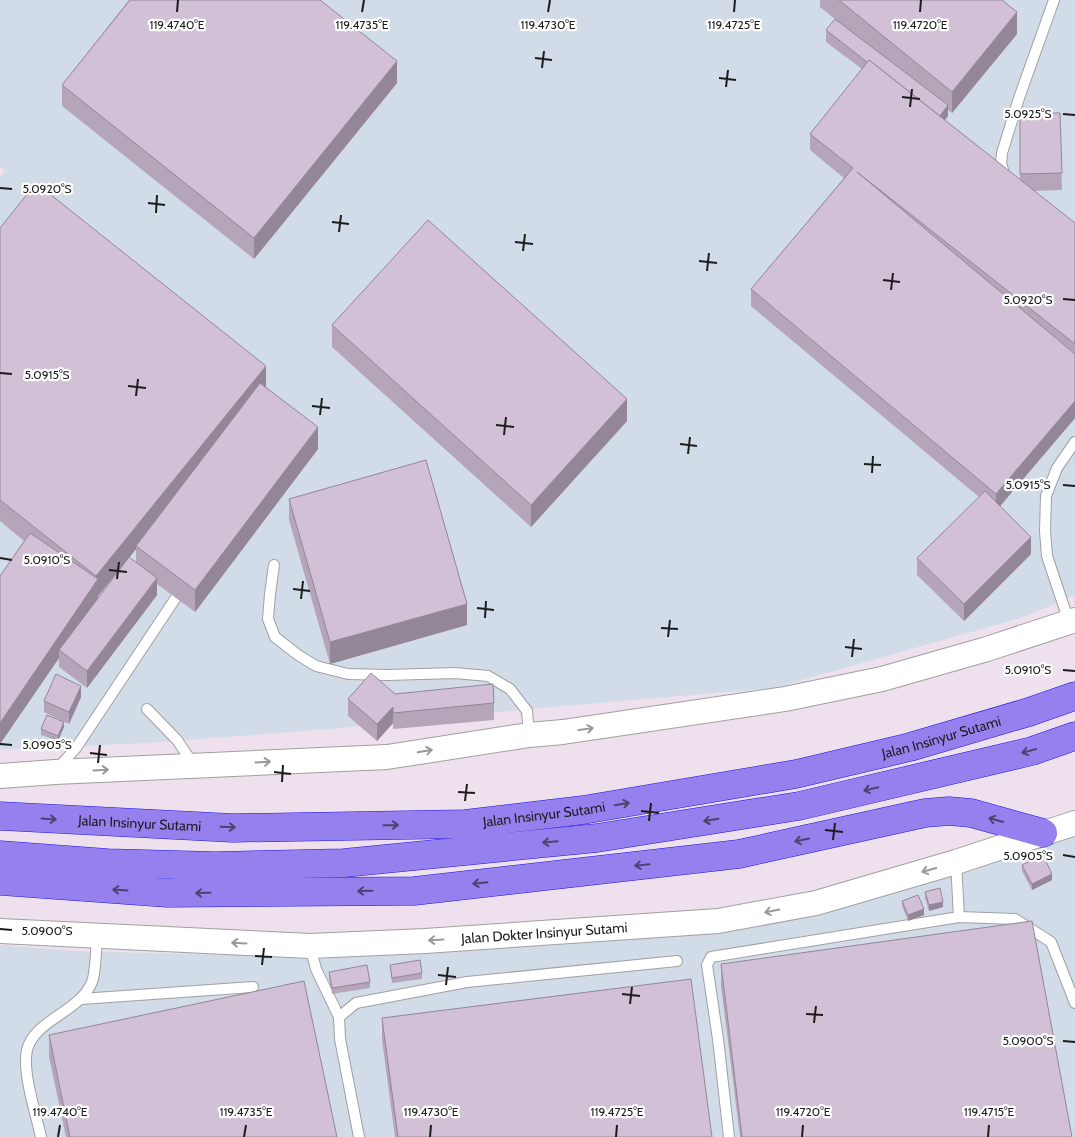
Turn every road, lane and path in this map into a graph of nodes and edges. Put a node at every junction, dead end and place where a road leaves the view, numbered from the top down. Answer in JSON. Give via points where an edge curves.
{"nodes":[{"id":1,"x":1054,"y":0,"type":"edge"},
{"id":2,"x":1010,"y":184,"type":"edge"},
{"id":3,"x":1075,"y":442,"type":"edge"},
{"id":4,"x":274,"y":565,"type":"dead end"},
{"id":5,"x":175,"y":599,"type":"dead end"},
{"id":6,"x":1072,"y":621,"type":"edge"},
{"id":7,"x":1075,"y":696,"type":"edge"},
{"id":8,"x":146,"y":708,"type":"dead end"},
{"id":9,"x":529,"y":735,"type":"junction"},
{"id":10,"x":1075,"y":736,"type":"edge"},
{"id":11,"x":194,"y":766,"type":"junction"},
{"id":12,"x":55,"y":772,"type":"junction"},
{"id":13,"x":0,"y":776,"type":"edge"},
{"id":14,"x":0,"y":816,"type":"edge"},
{"id":15,"x":1065,"y":829,"type":"edge"},
{"id":16,"x":0,"y":855,"type":"edge"},
{"id":17,"x":956,"y":862,"type":"junction"},
{"id":18,"x":0,"y":881,"type":"edge"},
{"id":19,"x":959,"y":917,"type":"junction"},
{"id":20,"x":0,"y":931,"type":"edge"},
{"id":21,"x":97,"y":936,"type":"junction"},
{"id":22,"x":310,"y":946,"type":"junction"},
{"id":23,"x":677,"y":961,"type":"dead end"},
{"id":24,"x":253,"y":987,"type":"dead end"},
{"id":25,"x":82,"y":999,"type":"junction"},
{"id":26,"x":1075,"y":1003,"type":"edge"},
{"id":27,"x":339,"y":1017,"type":"junction"},
{"id":28,"x":41,"y":1137,"type":"edge"},
{"id":29,"x":359,"y":1137,"type":"edge"},
{"id":30,"x":729,"y":1137,"type":"edge"}],
"edges":[{"from":1,"to":2,"type":"lane","via":[[1002,153],[1001,164]]},
{"from":3,"to":6,"type":"lane","via":[[1056,468],[1046,496],[1045,531],[1047,556]]},
{"from":4,"to":9,"type":"lane","via":[[268,619],[275,637],[298,655],[316,666],[348,674],[455,673],[488,676],[510,689],[526,711]]},
{"from":5,"to":12,"type":"lane","via":[[76,748]]},
{"from":9,"to":6,"type":"street","one_way":true,"via":[[785,699],[882,679]]},
{"from":14,"to":7,"type":"highway","name":"Jalan Insinyur Sutami","one_way":true,"via":[[232,828],[465,824],[583,810],[796,774],[910,746]]},
{"from":8,"to":11,"type":"lane","via":[[177,740]]},
{"from":11,"to":9,"type":"street","one_way":true,"via":[[387,757]]},
{"from":10,"to":16,"type":"highway","name":"Jalan Insinyur Sutami","one_way":true,"via":[[1032,751],[799,806],[597,838],[344,863],[216,866],[107,863]]},
{"from":12,"to":11,"type":"street","one_way":true},
{"from":12,"to":13,"type":"street"},
{"from":15,"to":17,"type":"street","name":"Jalan Dokter Insinyur Sutami"},
{"from":15,"to":18,"type":"highway","one_way":true,"via":[[971,813],[925,813],[739,854],[414,891],[168,893]]},
{"from":17,"to":19,"type":"lane"},
{"from":17,"to":22,"type":"street","name":"Jalan Dokter Insinyur Sutami","one_way":true,"via":[[816,903],[718,921]]},
{"from":19,"to":26,"type":"lane","via":[[1015,919],[1051,942]]},
{"from":19,"to":30,"type":"lane","via":[[711,957],[707,965]]},
{"from":20,"to":21,"type":"street","name":"Jalan Dokter Insinyur Sutami"},
{"from":22,"to":21,"type":"street","name":"Jalan Dokter Insinyur Sutami","one_way":true},
{"from":21,"to":25,"type":"lane","via":[[92,981]]},
{"from":22,"to":27,"type":"lane","via":[[316,969]]},
{"from":23,"to":27,"type":"lane","via":[[467,982],[356,1003]]},
{"from":24,"to":25,"type":"lane"},
{"from":25,"to":28,"type":"lane","via":[[36,1033],[28,1049],[26,1066]]},
{"from":27,"to":29,"type":"lane","via":[[340,1039]]}]}
